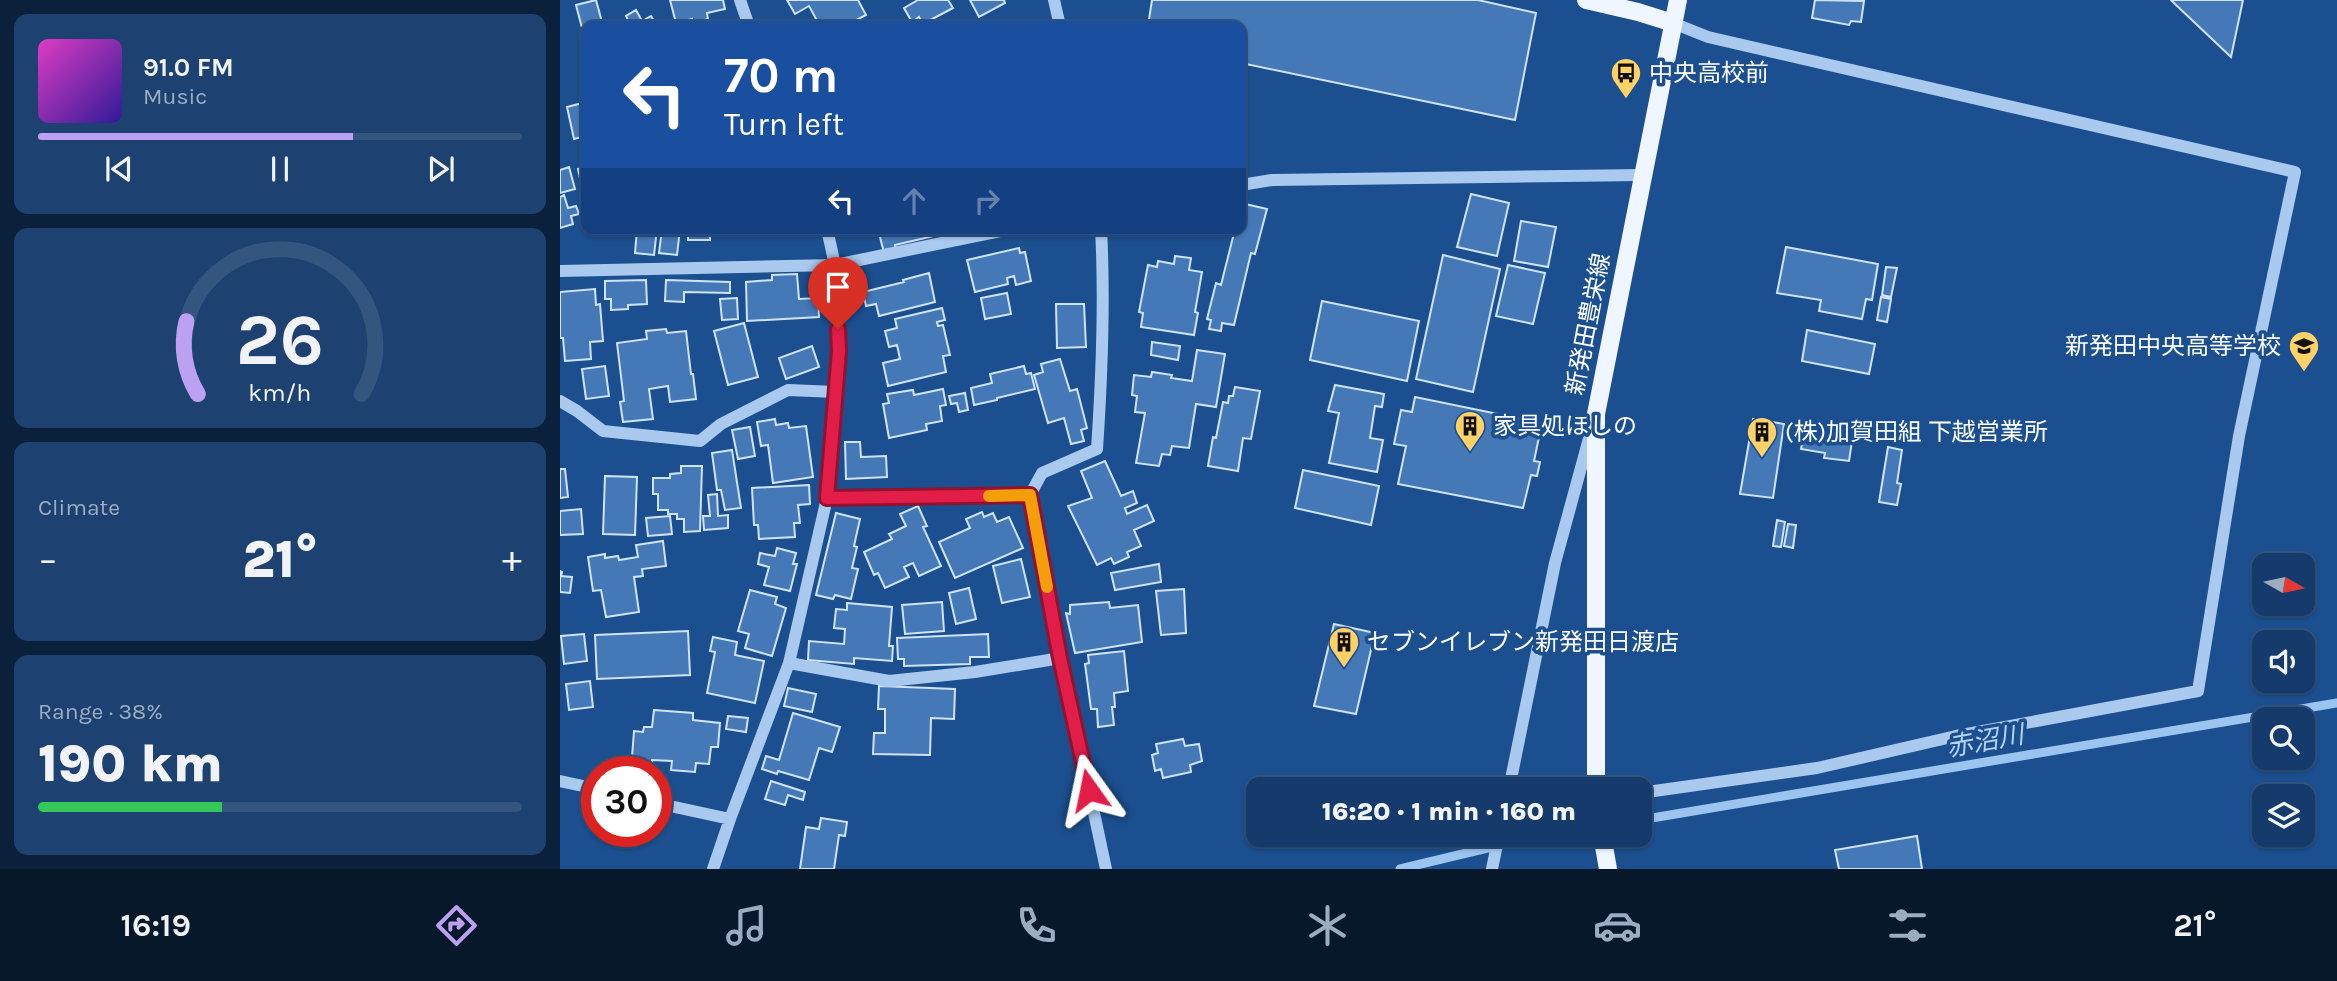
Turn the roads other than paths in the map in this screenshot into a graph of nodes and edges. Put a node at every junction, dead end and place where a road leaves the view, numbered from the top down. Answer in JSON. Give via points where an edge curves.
{"nodes":[{"id":1,"x":740,"y":0,"type":"edge"},
{"id":2,"x":1054,"y":0,"type":"edge"},
{"id":3,"x":1586,"y":0,"type":"edge"},
{"id":4,"x":1678,"y":0,"type":"edge"},
{"id":5,"x":747,"y":21,"type":"edge"},
{"id":6,"x":1059,"y":21,"type":"edge"},
{"id":7,"x":1673,"y":23,"type":"junction"},
{"id":8,"x":1642,"y":175,"type":"junction"},
{"id":9,"x":1246,"y":184,"type":"edge"},
{"id":10,"x":828,"y":235,"type":"edge"},
{"id":11,"x":981,"y":235,"type":"edge"},
{"id":12,"x":1101,"y":235,"type":"edge"},
{"id":13,"x":835,"y":265,"type":"junction"},
{"id":14,"x":560,"y":271,"type":"edge"},
{"id":15,"x":836,"y":391,"type":"junction"},
{"id":16,"x":560,"y":401,"type":"edge"},
{"id":17,"x":1596,"y":414,"type":"junction"},
{"id":18,"x":1030,"y":495,"type":"junction"},
{"id":19,"x":827,"y":498,"type":"junction"},
{"id":20,"x":1060,"y":658,"type":"junction"},
{"id":21,"x":789,"y":663,"type":"junction"},
{"id":22,"x":1511,"y":777,"type":"edge"},
{"id":23,"x":1596,"y":777,"type":"edge"},
{"id":24,"x":560,"y":781,"type":"edge"},
{"id":25,"x":581,"y":786,"type":"edge"},
{"id":26,"x":1652,"y":791,"type":"edge"},
{"id":27,"x":672,"y":806,"type":"edge"},
{"id":28,"x":730,"y":819,"type":"junction"},
{"id":29,"x":1497,"y":847,"type":"edge"},
{"id":30,"x":1604,"y":847,"type":"edge"},
{"id":31,"x":713,"y":869,"type":"edge"},
{"id":32,"x":1106,"y":869,"type":"edge"},
{"id":33,"x":1492,"y":869,"type":"edge"},
{"id":34,"x":1608,"y":869,"type":"edge"}],
"edges":[{"from":1,"to":5,"type":"street"},
{"from":2,"to":6,"type":"street"},
{"from":3,"to":7,"type":"main road"},
{"from":4,"to":7,"type":"main road","name":"新発田豊栄線"},
{"from":7,"to":8,"type":"main road","name":"新発田豊栄線"},
{"from":7,"to":26,"type":"street","via":[[1708,37],[2295,172],[2239,436],[2197,691],[1956,736],[1817,768]]},
{"from":8,"to":9,"type":"street","via":[[1272,180]]},
{"from":8,"to":17,"type":"main road","name":"新発田豊栄線"},
{"from":10,"to":13,"type":"street"},
{"from":11,"to":13,"type":"street"},
{"from":12,"to":18,"type":"street","via":[[1104,284],[1097,449],[1042,473]]},
{"from":13,"to":14,"type":"street"},
{"from":13,"to":15,"type":"street"},
{"from":15,"to":16,"type":"street","via":[[788,390],[721,424],[700,441],[603,431]]},
{"from":15,"to":19,"type":"street"},
{"from":17,"to":22,"type":"street","via":[[1555,563]]},
{"from":17,"to":23,"type":"main road","name":"新発田豊栄線"},
{"from":18,"to":19,"type":"street"},
{"from":18,"to":20,"type":"street"},
{"from":19,"to":21,"type":"street"},
{"from":20,"to":21,"type":"street","via":[[888,681]]},
{"from":20,"to":32,"type":"street"},
{"from":21,"to":28,"type":"street"},
{"from":24,"to":25,"type":"street"},
{"from":27,"to":28,"type":"street"},
{"from":28,"to":31,"type":"street"},
{"from":29,"to":33,"type":"street"},
{"from":30,"to":34,"type":"main road"}]}
